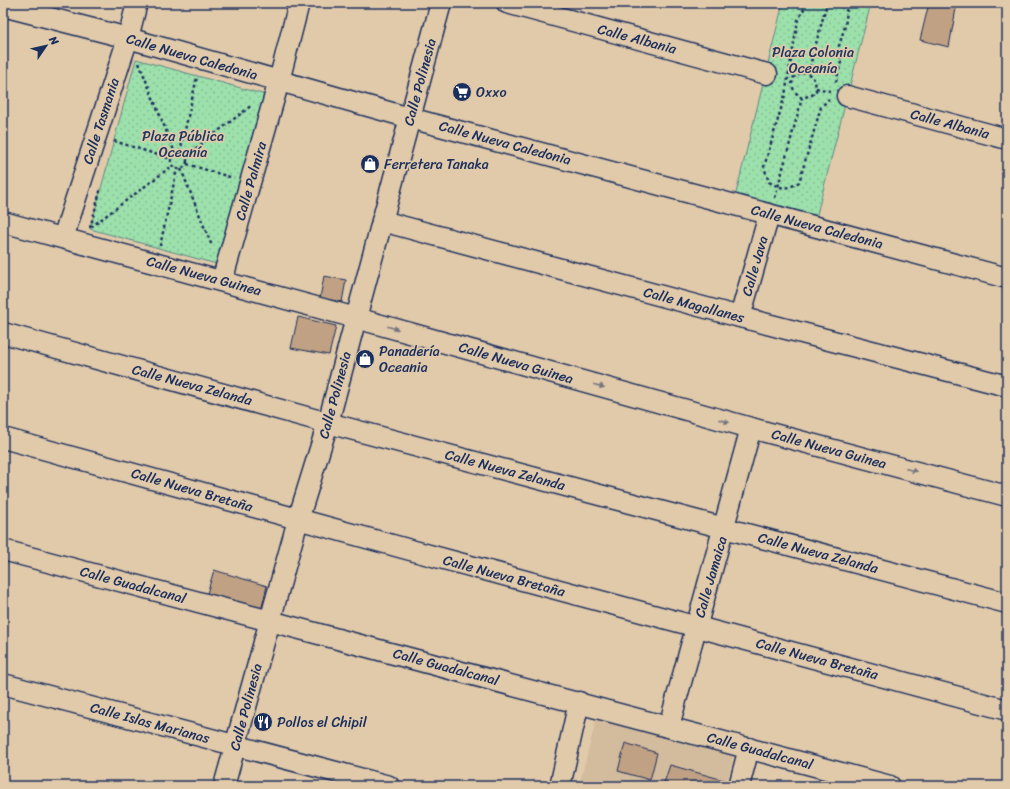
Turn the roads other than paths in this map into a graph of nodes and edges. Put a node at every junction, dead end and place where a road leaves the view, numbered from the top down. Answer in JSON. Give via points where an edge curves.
{"nodes":[{"id":1,"x":137,"y":3,"type":"edge"},
{"id":2,"x":299,"y":3,"type":"edge"},
{"id":3,"x":441,"y":3,"type":"edge"},
{"id":4,"x":507,"y":3,"type":"edge"},
{"id":5,"x":3,"y":6,"type":"edge"},
{"id":6,"x":128,"y":38,"type":"junction"},
{"id":7,"x":767,"y":74,"type":"dead end"},
{"id":8,"x":279,"y":81,"type":"junction"},
{"id":9,"x":841,"y":90,"type":"road end"},
{"id":10,"x":410,"y":118,"type":"junction"},
{"id":11,"x":1007,"y":139,"type":"edge"},
{"id":12,"x":772,"y":207,"type":"junction"},
{"id":13,"x":382,"y":221,"type":"junction"},
{"id":14,"x":3,"y":222,"type":"edge"},
{"id":15,"x":63,"y":238,"type":"junction"},
{"id":16,"x":1007,"y":278,"type":"edge"},
{"id":17,"x":222,"y":281,"type":"junction"},
{"id":18,"x":356,"y":318,"type":"junction"},
{"id":19,"x":740,"y":318,"type":"junction"},
{"id":20,"x":3,"y":333,"type":"edge"},
{"id":21,"x":1007,"y":386,"type":"edge"},
{"id":22,"x":328,"y":423,"type":"junction"},
{"id":23,"x":751,"y":428,"type":"junction"},
{"id":24,"x":3,"y":438,"type":"edge"},
{"id":25,"x":1007,"y":496,"type":"edge"},
{"id":26,"x":298,"y":520,"type":"junction"},
{"id":27,"x":725,"y":528,"type":"junction"},
{"id":28,"x":3,"y":550,"type":"edge"},
{"id":29,"x":1007,"y":603,"type":"edge"},
{"id":30,"x":269,"y":621,"type":"junction"},
{"id":31,"x":697,"y":628,"type":"junction"},
{"id":32,"x":3,"y":684,"type":"edge"},
{"id":33,"x":579,"y":702,"type":"junction"},
{"id":34,"x":1007,"y":710,"type":"edge"},
{"id":35,"x":669,"y":726,"type":"junction"},
{"id":36,"x":235,"y":745,"type":"junction"},
{"id":37,"x":749,"y":748,"type":"junction"},
{"id":38,"x":224,"y":786,"type":"edge"},
{"id":39,"x":389,"y":786,"type":"edge"},
{"id":40,"x":560,"y":786,"type":"edge"},
{"id":41,"x":739,"y":786,"type":"edge"},
{"id":42,"x":890,"y":786,"type":"edge"}],
"edges":[{"from":1,"to":6,"type":"street","name":"Calle Tasmania"},
{"from":2,"to":8,"type":"street","name":"Calle Palmira"},
{"from":3,"to":10,"type":"street","name":"Calle Polinesia"},
{"from":4,"to":7,"type":"street","name":"Calle Albania"},
{"from":5,"to":6,"type":"street","name":"Calle Nueva Caledonia"},
{"from":6,"to":8,"type":"street","name":"Calle Nueva Caledonia"},
{"from":6,"to":15,"type":"street","name":"Calle Tasmania"},
{"from":8,"to":10,"type":"street","name":"Calle Nueva Caledonia"},
{"from":8,"to":17,"type":"street","name":"Calle Palmira"},
{"from":9,"to":11,"type":"street","name":"Calle Albania"},
{"from":10,"to":12,"type":"street","name":"Calle Nueva Caledonia"},
{"from":10,"to":13,"type":"street","name":"Calle Polinesia"},
{"from":12,"to":16,"type":"street","name":"Calle Nueva Caledonia"},
{"from":12,"to":19,"type":"street","name":"Calle Java"},
{"from":13,"to":18,"type":"street","name":"Calle Polinesia"},
{"from":13,"to":19,"type":"street","name":"Calle Magallanes"},
{"from":14,"to":15,"type":"street","name":"Calle Nueva Guinea"},
{"from":15,"to":17,"type":"street","name":"Calle Nueva Guinea"},
{"from":17,"to":18,"type":"street","name":"Calle Nueva Guinea"},
{"from":18,"to":22,"type":"street","name":"Calle Polinesia"},
{"from":18,"to":23,"type":"street","name":"Calle Nueva Guinea","one_way":true},
{"from":19,"to":21,"type":"street","name":"Calle Magallanes"},
{"from":20,"to":22,"type":"street","name":"Calle Nueva Zelanda"},
{"from":22,"to":26,"type":"street","name":"Calle Polinesia"},
{"from":22,"to":27,"type":"street","name":"Calle Nueva Zelanda"},
{"from":23,"to":25,"type":"street","name":"Calle Nueva Guinea","one_way":true},
{"from":23,"to":27,"type":"street","name":"Calle Jamaica"},
{"from":24,"to":26,"type":"street","name":"Calle Nueva Bretaña"},
{"from":26,"to":30,"type":"street","name":"Calle Polinesia"},
{"from":26,"to":31,"type":"street","name":"Calle Nueva Bretaña"},
{"from":27,"to":29,"type":"street","name":"Calle Nueva Zelanda"},
{"from":27,"to":31,"type":"street","name":"Calle Jamaica"},
{"from":28,"to":30,"type":"street","name":"Calle Guadalcanal"},
{"from":30,"to":33,"type":"street","name":"Calle Guadalcanal"},
{"from":30,"to":36,"type":"street","name":"Calle Polinesia"},
{"from":31,"to":34,"type":"street","name":"Calle Nueva Bretaña"},
{"from":31,"to":35,"type":"street","name":"Calle Jamaica"},
{"from":32,"to":36,"type":"street","name":"Calle Islas Marianas"},
{"from":33,"to":35,"type":"street","name":"Calle Guadalcanal"},
{"from":33,"to":40,"type":"street"},
{"from":35,"to":37,"type":"street","name":"Calle Guadalcanal"},
{"from":36,"to":38,"type":"street","name":"Calle Polinesia"},
{"from":36,"to":39,"type":"street","name":"Calle Islas Marianas"},
{"from":37,"to":41,"type":"street"},
{"from":37,"to":42,"type":"street","name":"Calle Guadalcanal"}]}
